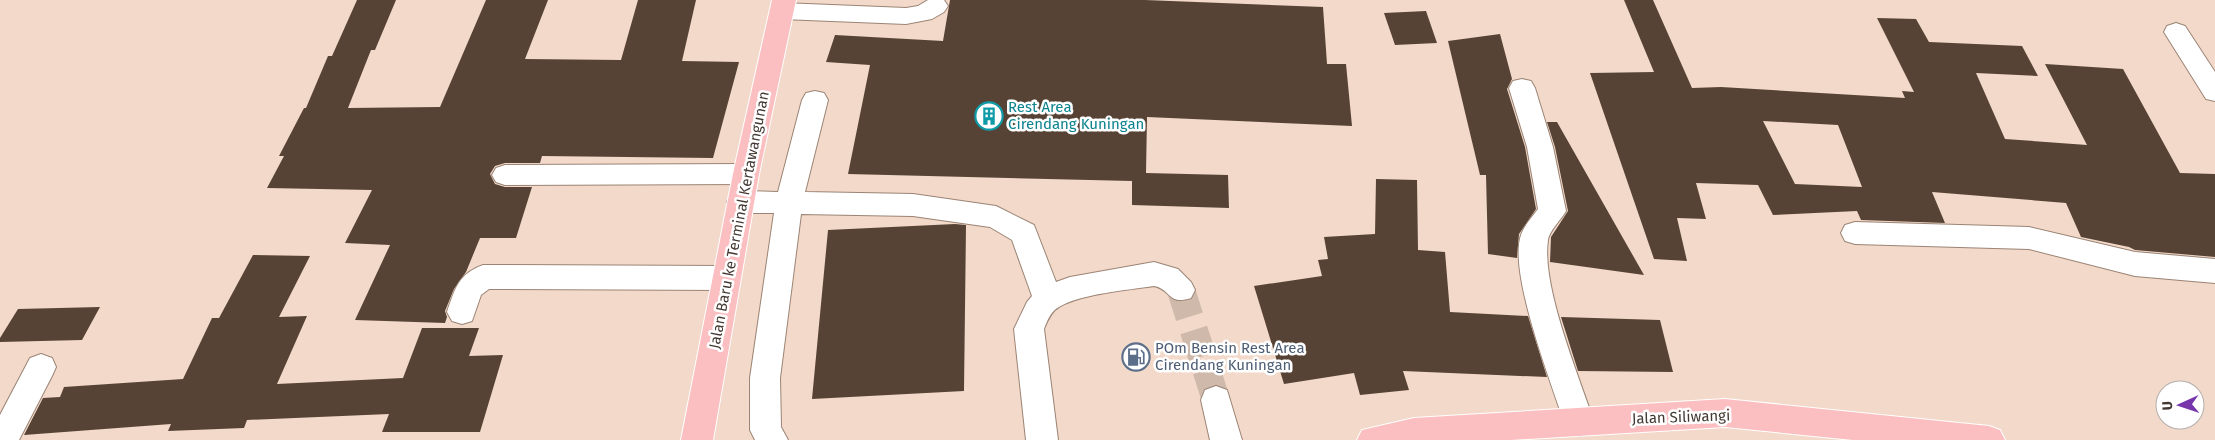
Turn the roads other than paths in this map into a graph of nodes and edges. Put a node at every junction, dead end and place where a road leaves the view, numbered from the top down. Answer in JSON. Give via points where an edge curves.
{"nodes":[{"id":1,"x":783,"y":6,"type":"edge"},
{"id":2,"x":936,"y":6,"type":"dead end"},
{"id":3,"x":2176,"y":32,"type":"dead end"},
{"id":4,"x":1522,"y":88,"type":"dead end"},
{"id":5,"x":2215,"y":92,"type":"edge"},
{"id":6,"x":815,"y":100,"type":"dead end"},
{"id":7,"x":746,"y":174,"type":"junction"},
{"id":8,"x":505,"y":175,"type":"dead end"},
{"id":9,"x":740,"y":202,"type":"junction"},
{"id":10,"x":789,"y":203,"type":"junction"},
{"id":11,"x":1856,"y":233,"type":"dead end"},
{"id":12,"x":2215,"y":271,"type":"edge"},
{"id":13,"x":726,"y":278,"type":"junction"},
{"id":14,"x":1182,"y":290,"type":"tunnel mouth"},
{"id":15,"x":1047,"y":299,"type":"junction"},
{"id":16,"x":462,"y":312,"type":"dead end"},
{"id":17,"x":40,"y":367,"type":"dead end"},
{"id":18,"x":1216,"y":400,"type":"tunnel mouth"},
{"id":19,"x":1579,"y":422,"type":"junction"},
{"id":20,"x":3,"y":440,"type":"edge"},
{"id":21,"x":697,"y":440,"type":"edge"},
{"id":22,"x":772,"y":440,"type":"edge"},
{"id":23,"x":1042,"y":440,"type":"edge"},
{"id":24,"x":1226,"y":440,"type":"edge"},
{"id":25,"x":1373,"y":440,"type":"edge"},
{"id":26,"x":1989,"y":440,"type":"edge"}],
"edges":[{"from":1,"to":2,"type":"street","via":[[906,16],[924,13]]},
{"from":1,"to":7,"type":"main road","name":"Jalan Baru ke Terminal Kertawangunan"},
{"from":3,"to":5,"type":"street"},
{"from":4,"to":19,"type":"street","via":[[1540,147],[1552,210],[1534,236],[1534,269],[1543,311]]},
{"from":6,"to":10,"type":"street"},
{"from":7,"to":8,"type":"street"},
{"from":7,"to":9,"type":"main road","name":"Jalan Baru ke Terminal Kertawangunan"},
{"from":9,"to":10,"type":"street"},
{"from":9,"to":13,"type":"main road","name":"Jalan Baru ke Terminal Kertawangunan"},
{"from":10,"to":15,"type":"street","via":[[914,205],[996,217],[1024,233]]},
{"from":10,"to":22,"type":"street","via":[[765,378],[766,430]]},
{"from":11,"to":12,"type":"street","via":[[2029,238],[2135,264]]},
{"from":13,"to":16,"type":"street","via":[[483,277],[469,289]]},
{"from":13,"to":21,"type":"main road","name":"Jalan Baru ke Terminal Kertawangunan"},
{"from":14,"to":15,"type":"street","via":[[1168,277],[1154,274],[1070,289]]},
{"from":15,"to":23,"type":"street","via":[[1037,311],[1029,330]]},
{"from":17,"to":20,"type":"street"},
{"from":18,"to":24,"type":"street"},
{"from":19,"to":25,"type":"main road","name":"Jalan Siliwangi","via":[[1414,432]]},
{"from":19,"to":26,"type":"main road","name":"Jalan Siliwangi","via":[[1725,413]]}]}
